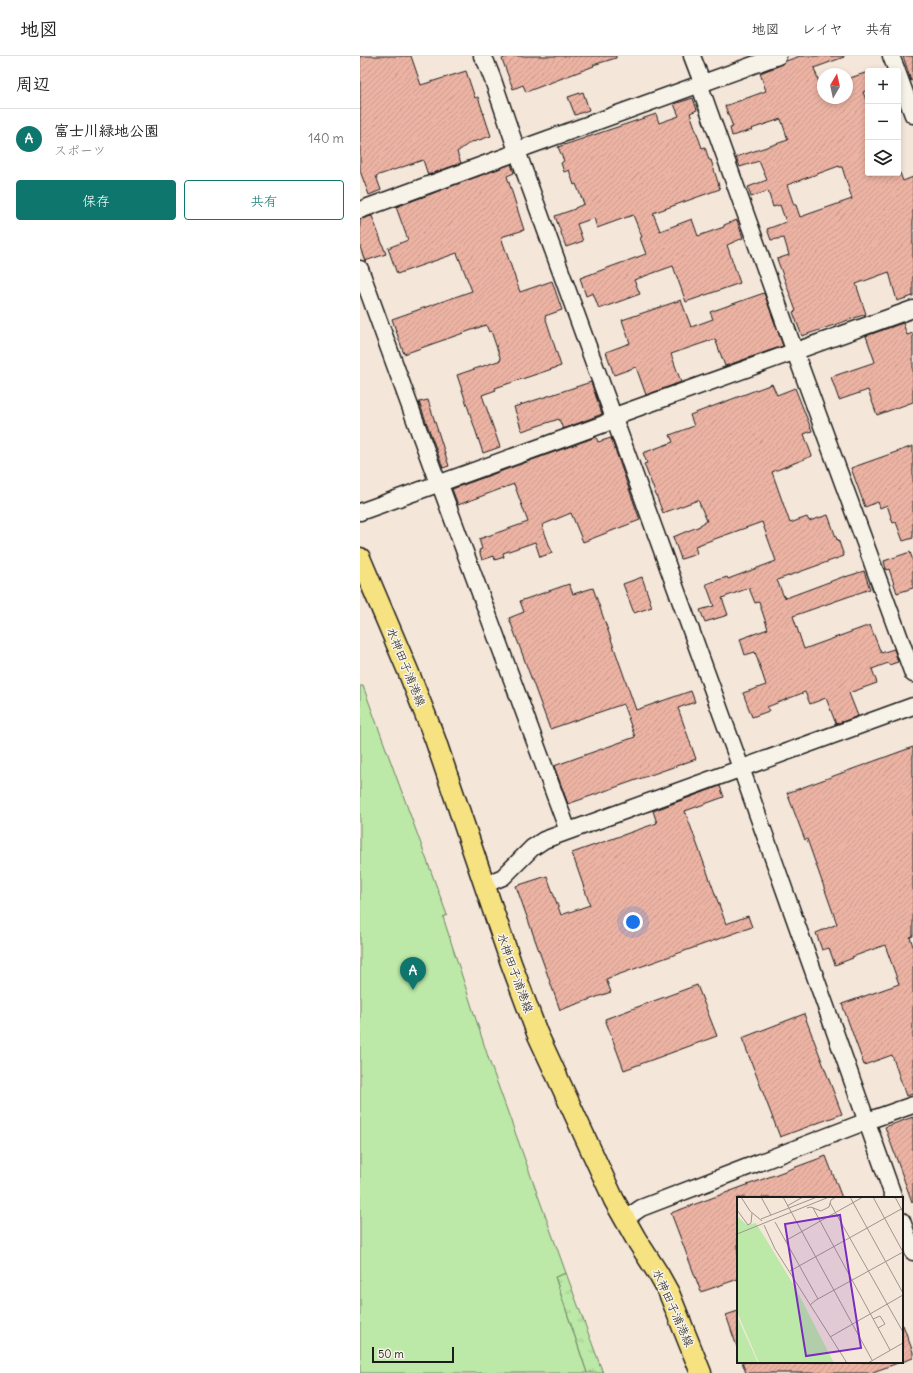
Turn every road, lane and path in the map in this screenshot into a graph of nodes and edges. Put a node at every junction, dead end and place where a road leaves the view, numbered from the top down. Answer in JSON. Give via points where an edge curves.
{"nodes":[{"id":1,"x":482,"y":56,"type":"edge"},
{"id":2,"x":692,"y":56,"type":"edge"},
{"id":3,"x":778,"y":56,"type":"edge"},
{"id":4,"x":892,"y":56,"type":"edge"},
{"id":5,"x":896,"y":68,"type":"edge"},
{"id":6,"x":901,"y":82,"type":"edge"},
{"id":7,"x":701,"y":84,"type":"junction"},
{"id":8,"x":913,"y":115,"type":"edge"},
{"id":9,"x":517,"y":151,"type":"junction"},
{"id":10,"x":360,"y":210,"type":"edge"},
{"id":11,"x":360,"y":269,"type":"edge"},
{"id":12,"x":913,"y":309,"type":"edge"},
{"id":13,"x":795,"y":352,"type":"junction"},
{"id":14,"x":614,"y":418,"type":"junction"},
{"id":15,"x":439,"y":483,"type":"junction"},
{"id":16,"x":360,"y":512,"type":"edge"},
{"id":17,"x":360,"y":558,"type":"edge"},
{"id":18,"x":913,"y":674,"type":"edge"},
{"id":19,"x":913,"y":706,"type":"edge"},
{"id":20,"x":741,"y":768,"type":"junction"},
{"id":21,"x":568,"y":831,"type":"junction"},
{"id":22,"x":484,"y":885,"type":"junction"},
{"id":23,"x":913,"y":1105,"type":"edge"},
{"id":24,"x":867,"y":1121,"type":"junction"},
{"id":25,"x":894,"y":1197,"type":"edge"},
{"id":26,"x":625,"y":1219,"type":"junction"},
{"id":27,"x":903,"y":1224,"type":"edge"},
{"id":28,"x":913,"y":1252,"type":"edge"},
{"id":29,"x":701,"y":1373,"type":"edge"}],
"edges":[{"from":1,"to":9,"type":"street","via":[[493,80]]},
{"from":2,"to":7,"type":"street"},
{"from":3,"to":7,"type":"street"},
{"from":4,"to":5,"type":"street"},
{"from":6,"to":8,"type":"street"},
{"from":7,"to":9,"type":"street"},
{"from":7,"to":13,"type":"street"},
{"from":9,"to":10,"type":"street"},
{"from":9,"to":14,"type":"street"},
{"from":11,"to":15,"type":"street"},
{"from":12,"to":13,"type":"street"},
{"from":13,"to":14,"type":"street"},
{"from":13,"to":18,"type":"street"},
{"from":14,"to":15,"type":"street","via":[[604,424]]},
{"from":14,"to":20,"type":"street"},
{"from":15,"to":16,"type":"street"},
{"from":15,"to":21,"type":"street"},
{"from":17,"to":22,"type":"main road","name":"水神田子浦港線","via":[[423,708]]},
{"from":19,"to":20,"type":"street"},
{"from":20,"to":21,"type":"street"},
{"from":20,"to":24,"type":"street"},
{"from":21,"to":22,"type":"street","via":[[537,843],[503,877]]},
{"from":22,"to":26,"type":"main road","name":"水神田子浦港線","via":[[537,1033]]},
{"from":23,"to":24,"type":"street"},
{"from":24,"to":25,"type":"street"},
{"from":24,"to":26,"type":"street","via":[[641,1208]]},
{"from":26,"to":29,"type":"main road","name":"水神田子浦港線","via":[[668,1293]]},
{"from":27,"to":28,"type":"street"}]}
